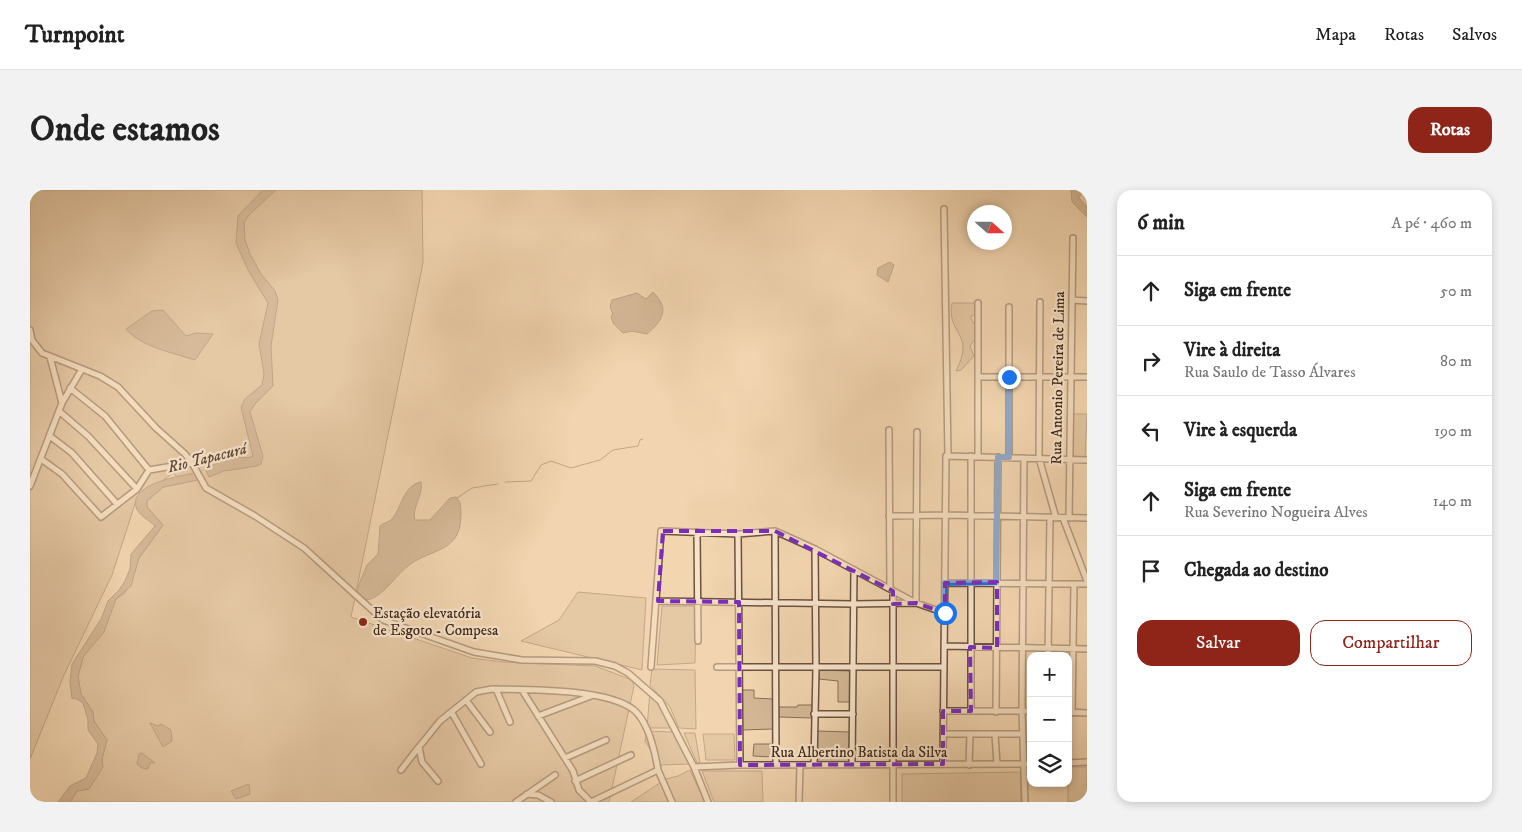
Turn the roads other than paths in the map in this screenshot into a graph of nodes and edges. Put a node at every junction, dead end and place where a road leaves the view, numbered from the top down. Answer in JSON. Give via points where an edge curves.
{"nodes":[{"id":1,"x":944,"y":209,"type":"dead end"},
{"id":2,"x":1073,"y":238,"type":"dead end"},
{"id":3,"x":1072,"y":300,"type":"junction"},
{"id":4,"x":1087,"y":300,"type":"edge"},
{"id":5,"x":1040,"y":302,"type":"dead end"},
{"id":6,"x":978,"y":303,"type":"dead end"},
{"id":7,"x":1009,"y":307,"type":"dead end"},
{"id":8,"x":30,"y":330,"type":"edge"},
{"id":9,"x":50,"y":357,"type":"junction"},
{"id":10,"x":82,"y":369,"type":"junction"},
{"id":11,"x":978,"y":377,"type":"junction"},
{"id":12,"x":1009,"y":377,"type":"junction"},
{"id":13,"x":1039,"y":377,"type":"junction"},
{"id":14,"x":1072,"y":377,"type":"junction"},
{"id":15,"x":1087,"y":377,"type":"edge"},
{"id":16,"x":70,"y":388,"type":"junction"},
{"id":17,"x":62,"y":403,"type":"junction"},
{"id":18,"x":60,"y":412,"type":"junction"},
{"id":19,"x":890,"y":430,"type":"dead end"},
{"id":20,"x":917,"y":432,"type":"dead end"},
{"id":21,"x":51,"y":437,"type":"junction"},
{"id":22,"x":947,"y":456,"type":"junction"},
{"id":23,"x":971,"y":456,"type":"junction"},
{"id":24,"x":978,"y":456,"type":"junction"},
{"id":25,"x":998,"y":457,"type":"junction"},
{"id":26,"x":1009,"y":457,"type":"junction"},
{"id":27,"x":1024,"y":458,"type":"junction"},
{"id":28,"x":1039,"y":458,"type":"junction"},
{"id":29,"x":41,"y":459,"type":"junction"},
{"id":30,"x":1070,"y":459,"type":"junction"},
{"id":31,"x":1087,"y":460,"type":"edge"},
{"id":32,"x":192,"y":463,"type":"junction"},
{"id":33,"x":149,"y":470,"type":"junction"},
{"id":34,"x":30,"y":486,"type":"edge"},
{"id":35,"x":137,"y":489,"type":"junction"},
{"id":36,"x":117,"y":504,"type":"junction"},
{"id":37,"x":946,"y":515,"type":"junction"},
{"id":38,"x":889,"y":516,"type":"junction"},
{"id":39,"x":916,"y":516,"type":"junction"},
{"id":40,"x":971,"y":516,"type":"junction"},
{"id":41,"x":998,"y":516,"type":"junction"},
{"id":42,"x":1024,"y":518,"type":"junction"},
{"id":43,"x":1053,"y":518,"type":"junction"},
{"id":44,"x":1062,"y":518,"type":"junction"},
{"id":45,"x":1069,"y":518,"type":"junction"},
{"id":46,"x":1087,"y":518,"type":"edge"},
{"id":47,"x":775,"y":531,"type":"junction"},
{"id":48,"x":697,"y":532,"type":"junction"},
{"id":49,"x":738,"y":534,"type":"junction"},
{"id":50,"x":815,"y":549,"type":"junction"},
{"id":51,"x":854,"y":570,"type":"junction"},
{"id":52,"x":972,"y":582,"type":"junction"},
{"id":53,"x":996,"y":582,"type":"junction"},
{"id":54,"x":945,"y":583,"type":"junction"},
{"id":55,"x":1022,"y":583,"type":"junction"},
{"id":56,"x":1087,"y":583,"type":"edge"},
{"id":57,"x":1048,"y":584,"type":"junction"},
{"id":58,"x":1074,"y":584,"type":"junction"},
{"id":59,"x":891,"y":590,"type":"junction"},
{"id":60,"x":658,"y":601,"type":"junction"},
{"id":61,"x":699,"y":602,"type":"junction"},
{"id":62,"x":739,"y":602,"type":"junction"},
{"id":63,"x":776,"y":603,"type":"junction"},
{"id":64,"x":916,"y":603,"type":"junction"},
{"id":65,"x":815,"y":604,"type":"junction"},
{"id":66,"x":853,"y":604,"type":"junction"},
{"id":67,"x":893,"y":604,"type":"junction"},
{"id":68,"x":945,"y":613,"type":"junction"},
{"id":69,"x":698,"y":641,"type":"dead end"},
{"id":70,"x":945,"y":646,"type":"junction"},
{"id":71,"x":970,"y":647,"type":"junction"},
{"id":72,"x":996,"y":648,"type":"junction"},
{"id":73,"x":1022,"y":648,"type":"junction"},
{"id":74,"x":1048,"y":648,"type":"junction"},
{"id":75,"x":1074,"y":648,"type":"junction"},
{"id":76,"x":1087,"y":649,"type":"edge"},
{"id":77,"x":1048,"y":652,"type":"edge"},
{"id":78,"x":652,"y":667,"type":"dead end"},
{"id":79,"x":717,"y":667,"type":"dead end"},
{"id":80,"x":739,"y":667,"type":"junction"},
{"id":81,"x":776,"y":667,"type":"junction"},
{"id":82,"x":816,"y":668,"type":"junction"},
{"id":83,"x":853,"y":668,"type":"junction"},
{"id":84,"x":893,"y":668,"type":"junction"},
{"id":85,"x":944,"y":668,"type":"junction"},
{"id":86,"x":496,"y":689,"type":"junction"},
{"id":87,"x":522,"y":690,"type":"junction"},
{"id":88,"x":593,"y":695,"type":"junction"},
{"id":89,"x":1071,"y":697,"type":"edge"},
{"id":90,"x":466,"y":700,"type":"junction"},
{"id":91,"x":944,"y":711,"type":"junction"},
{"id":92,"x":1022,"y":711,"type":"junction"},
{"id":93,"x":1027,"y":711,"type":"edge"},
{"id":94,"x":970,"y":712,"type":"junction"},
{"id":95,"x":996,"y":712,"type":"junction"},
{"id":96,"x":1072,"y":712,"type":"edge"},
{"id":97,"x":452,"y":713,"type":"junction"},
{"id":98,"x":1087,"y":713,"type":"edge"},
{"id":99,"x":814,"y":714,"type":"junction"},
{"id":100,"x":853,"y":714,"type":"junction"},
{"id":101,"x":538,"y":716,"type":"junction"},
{"id":102,"x":510,"y":722,"type":"dead end"},
{"id":103,"x":490,"y":732,"type":"dead end"},
{"id":104,"x":943,"y":734,"type":"junction"},
{"id":105,"x":1023,"y":734,"type":"junction"},
{"id":106,"x":970,"y":735,"type":"junction"},
{"id":107,"x":995,"y":735,"type":"junction"},
{"id":108,"x":606,"y":740,"type":"dead end"},
{"id":109,"x":418,"y":747,"type":"junction"},
{"id":110,"x":631,"y":756,"type":"dead end"},
{"id":111,"x":565,"y":758,"type":"junction"},
{"id":112,"x":1027,"y":758,"type":"edge"},
{"id":113,"x":1087,"y":762,"type":"edge"},
{"id":114,"x":1072,"y":763,"type":"edge"},
{"id":115,"x":481,"y":764,"type":"dead end"},
{"id":116,"x":740,"y":764,"type":"junction"},
{"id":117,"x":852,"y":764,"type":"junction"},
{"id":118,"x":893,"y":764,"type":"junction"},
{"id":119,"x":943,"y":764,"type":"junction"},
{"id":120,"x":997,"y":764,"type":"junction"},
{"id":121,"x":1027,"y":764,"type":"edge"},
{"id":122,"x":776,"y":765,"type":"junction"},
{"id":123,"x":800,"y":765,"type":"junction"},
{"id":124,"x":814,"y":765,"type":"junction"},
{"id":125,"x":969,"y":765,"type":"junction"},
{"id":126,"x":694,"y":767,"type":"junction"},
{"id":127,"x":401,"y":770,"type":"dead end"},
{"id":128,"x":658,"y":770,"type":"junction"},
{"id":129,"x":555,"y":776,"type":"dead end"},
{"id":130,"x":1027,"y":777,"type":"edge"},
{"id":131,"x":575,"y":781,"type":"junction"},
{"id":132,"x":438,"y":782,"type":"dead end"},
{"id":133,"x":527,"y":794,"type":"junction"},
{"id":134,"x":516,"y":802,"type":"edge"},
{"id":135,"x":551,"y":802,"type":"edge"},
{"id":136,"x":591,"y":802,"type":"edge"},
{"id":137,"x":672,"y":802,"type":"edge"},
{"id":138,"x":708,"y":802,"type":"edge"},
{"id":139,"x":799,"y":802,"type":"edge"},
{"id":140,"x":893,"y":802,"type":"edge"},
{"id":141,"x":1025,"y":802,"type":"edge"}],
"edges":[{"from":1,"to":22,"type":"street"},
{"from":2,"to":3,"type":"street","name":"Rua Antonio Pereira de Lima"},
{"from":3,"to":4,"type":"street"},
{"from":3,"to":14,"type":"street","name":"Rua Antonio Pereira de Lima"},
{"from":5,"to":13,"type":"street","name":"Rua Antonio Pereira de Lima"},
{"from":6,"to":11,"type":"street"},
{"from":7,"to":12,"type":"street"},
{"from":8,"to":9,"type":"street","via":[[36,347]]},
{"from":9,"to":10,"type":"street"},
{"from":9,"to":17,"type":"street"},
{"from":10,"to":16,"type":"street"},
{"from":10,"to":32,"type":"street","via":[[100,376],[122,391]]},
{"from":11,"to":12,"type":"street"},
{"from":11,"to":24,"type":"street"},
{"from":12,"to":13,"type":"street"},
{"from":12,"to":26,"type":"street"},
{"from":13,"to":14,"type":"street"},
{"from":13,"to":28,"type":"street","name":"Rua Antonio Pereira de Lima"},
{"from":14,"to":15,"type":"street"},
{"from":14,"to":30,"type":"street","name":"Rua Antonio Pereira de Lima"},
{"from":16,"to":17,"type":"street"},
{"from":16,"to":33,"type":"street","via":[[105,416]]},
{"from":17,"to":18,"type":"street"},
{"from":18,"to":21,"type":"street"},
{"from":18,"to":35,"type":"street","via":[[88,436]]},
{"from":19,"to":38,"type":"street"},
{"from":20,"to":39,"type":"street"},
{"from":21,"to":29,"type":"street"},
{"from":21,"to":36,"type":"street","via":[[72,453]]},
{"from":22,"to":23,"type":"street"},
{"from":22,"to":37,"type":"street"},
{"from":23,"to":24,"type":"street"},
{"from":23,"to":40,"type":"street"},
{"from":24,"to":25,"type":"street"},
{"from":25,"to":26,"type":"street"},
{"from":25,"to":41,"type":"street"},
{"from":26,"to":27,"type":"street"},
{"from":27,"to":28,"type":"street"},
{"from":27,"to":42,"type":"street"},
{"from":28,"to":30,"type":"street"},
{"from":28,"to":43,"type":"street","name":"Rua Antonio Pereira de Lima"},
{"from":29,"to":34,"type":"street"},
{"from":29,"to":36,"type":"street","via":[[62,474],[98,516],[103,517]]},
{"from":30,"to":31,"type":"street"},
{"from":30,"to":45,"type":"street","name":"Rua Antonio Pereira de Lima"},
{"from":32,"to":33,"type":"street"},
{"from":32,"to":126,"type":"street","via":[[210,492],[256,516],[304,548],[389,624],[474,652],[522,660],[595,661],[628,673],[660,701]]},
{"from":33,"to":35,"type":"street"},
{"from":35,"to":36,"type":"street"},
{"from":37,"to":39,"type":"street"},
{"from":37,"to":40,"type":"street"},
{"from":37,"to":54,"type":"street"},
{"from":38,"to":39,"type":"street"},
{"from":38,"to":59,"type":"street"},
{"from":39,"to":64,"type":"street"},
{"from":40,"to":41,"type":"street"},
{"from":40,"to":52,"type":"street"},
{"from":41,"to":42,"type":"street"},
{"from":41,"to":53,"type":"street"},
{"from":42,"to":43,"type":"street"},
{"from":42,"to":55,"type":"street"},
{"from":43,"to":44,"type":"street"},
{"from":43,"to":57,"type":"street","name":"Rua Antonio Pereira de Lima"},
{"from":44,"to":45,"type":"street"},
{"from":44,"to":56,"type":"street"},
{"from":45,"to":46,"type":"street"},
{"from":47,"to":49,"type":"street"},
{"from":47,"to":50,"type":"street"},
{"from":47,"to":63,"type":"street"},
{"from":48,"to":49,"type":"street"},
{"from":48,"to":60,"type":"street","via":[[661,531]]},
{"from":48,"to":61,"type":"street"},
{"from":49,"to":62,"type":"street"},
{"from":50,"to":51,"type":"street"},
{"from":50,"to":65,"type":"street"},
{"from":51,"to":59,"type":"street"},
{"from":51,"to":66,"type":"street"},
{"from":52,"to":53,"type":"street"},
{"from":52,"to":54,"type":"street"},
{"from":52,"to":71,"type":"street"},
{"from":53,"to":55,"type":"street"},
{"from":53,"to":72,"type":"street"},
{"from":54,"to":68,"type":"street"},
{"from":55,"to":57,"type":"street"},
{"from":55,"to":73,"type":"street"},
{"from":56,"to":58,"type":"street"},
{"from":57,"to":58,"type":"street"},
{"from":57,"to":74,"type":"street","name":"Rua Antonio Pereira de Lima"},
{"from":58,"to":75,"type":"street"},
{"from":59,"to":64,"type":"street"},
{"from":59,"to":67,"type":"street"},
{"from":60,"to":61,"type":"street"},
{"from":60,"to":78,"type":"street"},
{"from":61,"to":62,"type":"street"},
{"from":61,"to":69,"type":"street"},
{"from":62,"to":63,"type":"street"},
{"from":62,"to":80,"type":"street"},
{"from":63,"to":65,"type":"street"},
{"from":63,"to":81,"type":"street"},
{"from":64,"to":67,"type":"street"},
{"from":64,"to":68,"type":"street"},
{"from":65,"to":66,"type":"street"},
{"from":65,"to":82,"type":"street"},
{"from":66,"to":67,"type":"street"},
{"from":66,"to":83,"type":"street"},
{"from":67,"to":84,"type":"street"},
{"from":68,"to":70,"type":"street"},
{"from":70,"to":71,"type":"street"},
{"from":70,"to":85,"type":"street"},
{"from":71,"to":72,"type":"street"},
{"from":71,"to":94,"type":"street"},
{"from":72,"to":73,"type":"street"},
{"from":72,"to":95,"type":"street"},
{"from":73,"to":74,"type":"street"},
{"from":73,"to":92,"type":"street"},
{"from":74,"to":75,"type":"street"},
{"from":74,"to":77,"type":"street","name":"Rua Antonio Pereira de Lima"},
{"from":75,"to":76,"type":"street"},
{"from":75,"to":89,"type":"street"},
{"from":79,"to":80,"type":"street"},
{"from":80,"to":81,"type":"street"},
{"from":80,"to":116,"type":"street"},
{"from":81,"to":82,"type":"street"},
{"from":81,"to":122,"type":"street"},
{"from":82,"to":83,"type":"street"},
{"from":82,"to":99,"type":"street"},
{"from":83,"to":84,"type":"street"},
{"from":83,"to":100,"type":"street"},
{"from":84,"to":85,"type":"street"},
{"from":84,"to":118,"type":"street"},
{"from":85,"to":91,"type":"street"},
{"from":86,"to":87,"type":"street"},
{"from":86,"to":90,"type":"street","via":[[476,692]]},
{"from":86,"to":102,"type":"street"},
{"from":87,"to":88,"type":"street"},
{"from":87,"to":101,"type":"street"},
{"from":88,"to":101,"type":"street"},
{"from":88,"to":128,"type":"street","via":[[622,703],[635,711],[655,752]]},
{"from":90,"to":97,"type":"street"},
{"from":90,"to":103,"type":"street"},
{"from":91,"to":94,"type":"street"},
{"from":91,"to":104,"type":"street"},
{"from":92,"to":93,"type":"street"},
{"from":92,"to":95,"type":"street"},
{"from":92,"to":105,"type":"street"},
{"from":94,"to":95,"type":"street"},
{"from":96,"to":98,"type":"street"},
{"from":97,"to":109,"type":"street","via":[[440,721]]},
{"from":97,"to":115,"type":"street"},
{"from":99,"to":100,"type":"street"},
{"from":99,"to":124,"type":"street"},
{"from":100,"to":117,"type":"street"},
{"from":101,"to":111,"type":"street"},
{"from":104,"to":106,"type":"street"},
{"from":104,"to":119,"type":"street"},
{"from":105,"to":107,"type":"street"},
{"from":105,"to":112,"type":"street"},
{"from":106,"to":107,"type":"street"},
{"from":106,"to":125,"type":"street"},
{"from":107,"to":120,"type":"street"},
{"from":108,"to":111,"type":"street"},
{"from":109,"to":127,"type":"street"},
{"from":109,"to":132,"type":"street","via":[[422,762]]},
{"from":110,"to":131,"type":"street"},
{"from":111,"to":131,"type":"street"},
{"from":113,"to":114,"type":"street"},
{"from":116,"to":122,"type":"street","name":"Rua Albertino Batista da Silva"},
{"from":116,"to":126,"type":"street","name":"Rua Albertino Batista da Silva"},
{"from":117,"to":118,"type":"street","name":"Rua Albertino Batista da Silva"},
{"from":117,"to":124,"type":"street","name":"Rua Albertino Batista da Silva"},
{"from":118,"to":119,"type":"street","name":"Rua Albertino Batista da Silva"},
{"from":118,"to":140,"type":"street"},
{"from":119,"to":125,"type":"street","name":"Rua Albertino Batista da Silva"},
{"from":120,"to":121,"type":"street","name":"Rua Albertino Batista da Silva"},
{"from":120,"to":125,"type":"street","name":"Rua Albertino Batista da Silva"},
{"from":122,"to":123,"type":"street","name":"Rua Albertino Batista da Silva"},
{"from":123,"to":124,"type":"street","name":"Rua Albertino Batista da Silva"},
{"from":123,"to":139,"type":"street"},
{"from":126,"to":138,"type":"street"},
{"from":128,"to":136,"type":"street"},
{"from":128,"to":137,"type":"street"},
{"from":129,"to":133,"type":"street"},
{"from":130,"to":141,"type":"street"},
{"from":131,"to":136,"type":"street","via":[[578,790]]},
{"from":133,"to":134,"type":"street"},
{"from":133,"to":135,"type":"street","via":[[538,795]]}]}
